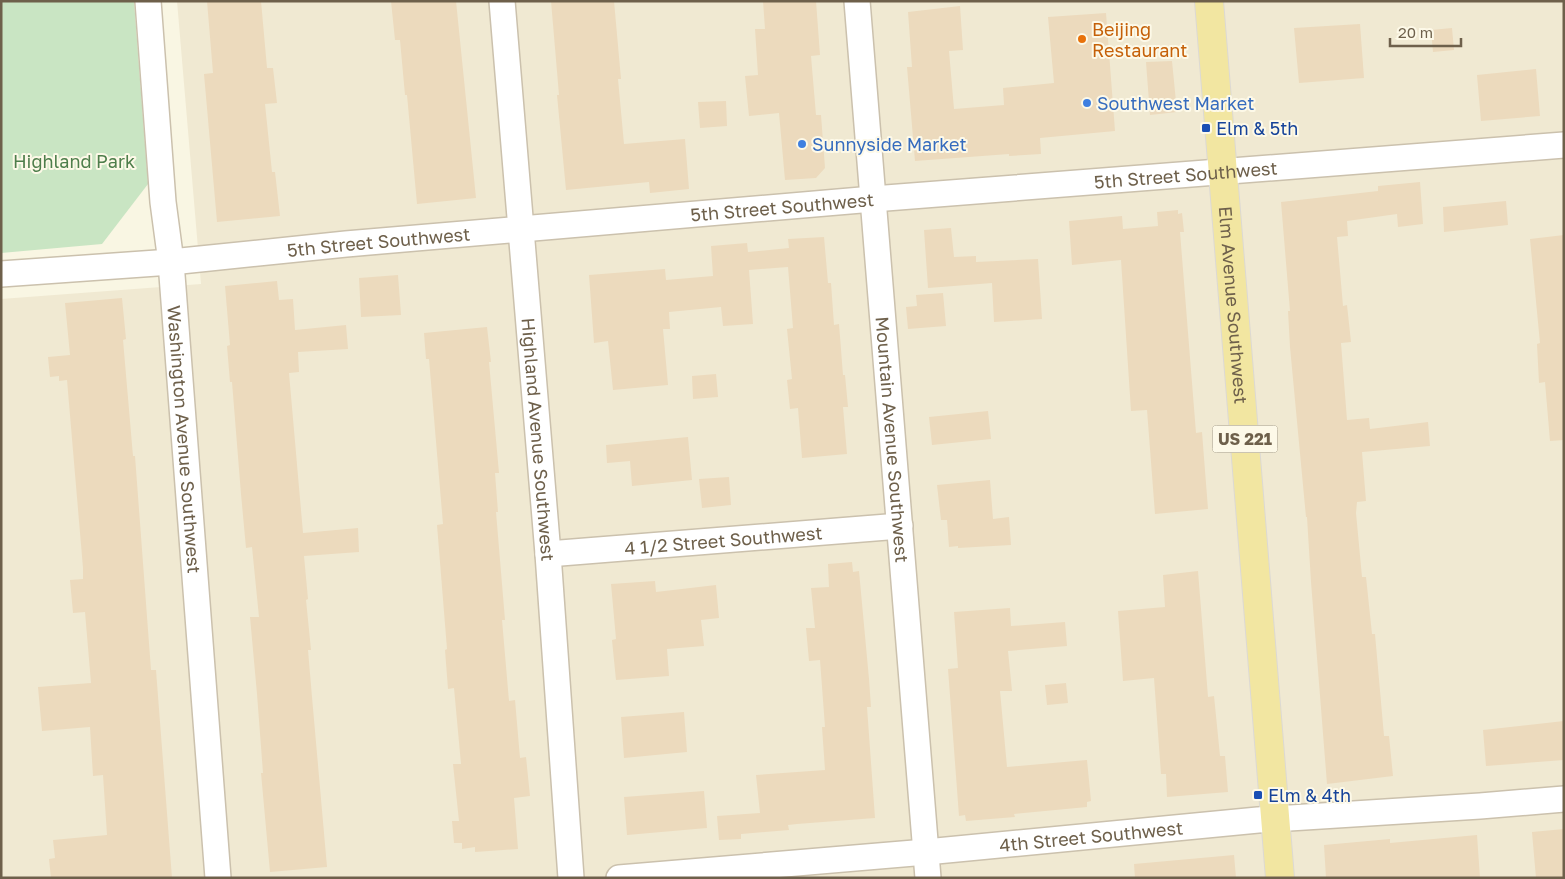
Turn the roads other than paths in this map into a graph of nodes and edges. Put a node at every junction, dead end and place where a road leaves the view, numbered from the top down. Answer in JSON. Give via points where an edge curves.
{"nodes":[{"id":1,"x":148,"y":1,"type":"edge"},
{"id":2,"x":502,"y":1,"type":"edge"},
{"id":3,"x":857,"y":1,"type":"edge"},
{"id":4,"x":1209,"y":1,"type":"edge"},
{"id":5,"x":1564,"y":145,"type":"edge"},
{"id":6,"x":1223,"y":171,"type":"junction"},
{"id":7,"x":873,"y":198,"type":"junction"},
{"id":8,"x":522,"y":230,"type":"junction"},
{"id":9,"x":171,"y":262,"type":"junction"},
{"id":10,"x":1,"y":274,"type":"edge"},
{"id":11,"x":900,"y":526,"type":"junction"},
{"id":12,"x":548,"y":554,"type":"junction"},
{"id":13,"x":1564,"y":799,"type":"edge"},
{"id":14,"x":1276,"y":818,"type":"junction"},
{"id":15,"x":926,"y":852,"type":"junction"},
{"id":16,"x":218,"y":878,"type":"edge"},
{"id":17,"x":571,"y":878,"type":"edge"},
{"id":18,"x":620,"y":878,"type":"edge"},
{"id":19,"x":928,"y":878,"type":"edge"},
{"id":20,"x":1280,"y":878,"type":"edge"}],
"edges":[{"from":1,"to":9,"type":"street","name":"Washington Avenue Southwest","via":[[163,202]]},
{"from":2,"to":8,"type":"street","name":"Highland Avenue Southwest"},
{"from":3,"to":7,"type":"street","name":"Mountain Avenue Southwest"},
{"from":4,"to":6,"type":"main road","name":"Elm Avenue Southwest","number":"US 221"},
{"from":5,"to":6,"type":"street","name":"5th Street Southwest"},
{"from":6,"to":7,"type":"street","name":"5th Street Southwest"},
{"from":6,"to":14,"type":"main road","name":"Elm Avenue Southwest","number":"US 221"},
{"from":7,"to":8,"type":"street","name":"5th Street Southwest"},
{"from":7,"to":11,"type":"street","name":"Mountain Avenue Southwest"},
{"from":8,"to":9,"type":"street","name":"5th Street Southwest"},
{"from":8,"to":12,"type":"street","name":"Highland Avenue Southwest"},
{"from":9,"to":10,"type":"street","name":"5th Street Southwest"},
{"from":9,"to":16,"type":"street","name":"Washington Avenue Southwest"},
{"from":11,"to":12,"type":"street","name":"4 1/2 Street Southwest"},
{"from":11,"to":15,"type":"street","name":"Mountain Avenue Southwest"},
{"from":12,"to":17,"type":"street","name":"Highland Avenue Southwest"},
{"from":13,"to":14,"type":"street","name":"4th Street Southwest"},
{"from":14,"to":15,"type":"street","name":"4th Street Southwest"},
{"from":14,"to":20,"type":"main road","name":"Elm Avenue Southwest","number":"US 221"},
{"from":15,"to":18,"type":"street","name":"4th Street Southwest"},
{"from":15,"to":19,"type":"street","name":"Mountain Avenue Southwest"}]}
